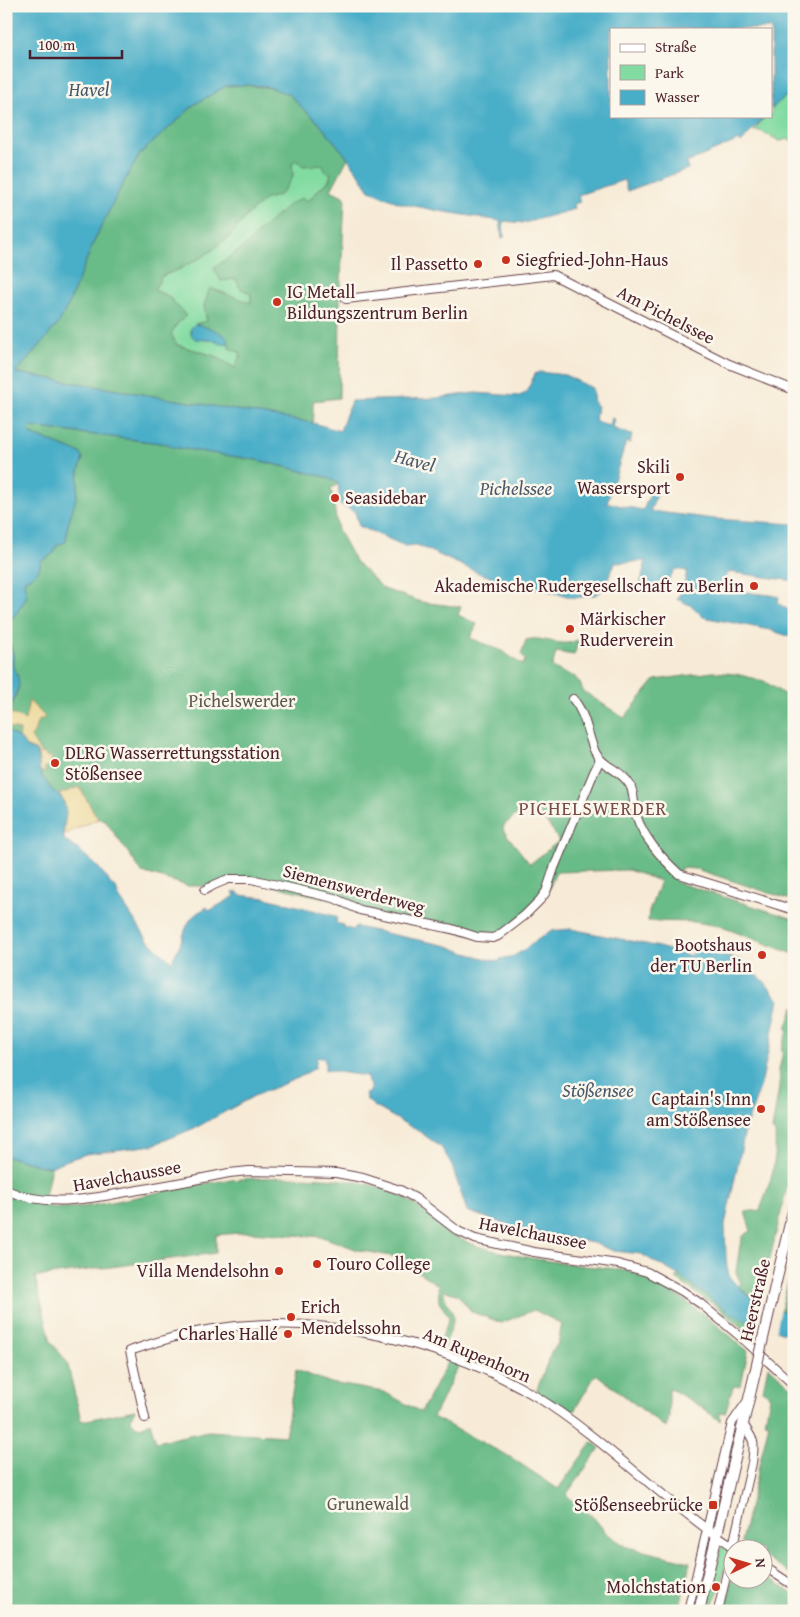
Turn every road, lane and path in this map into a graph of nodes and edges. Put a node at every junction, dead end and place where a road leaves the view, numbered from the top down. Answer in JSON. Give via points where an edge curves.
{"nodes":[{"id":1,"x":346,"y":299,"type":"dead end"},
{"id":2,"x":794,"y":390,"type":"edge"},
{"id":3,"x":573,"y":699,"type":"dead end"},
{"id":4,"x":600,"y":760,"type":"junction"},
{"id":5,"x":205,"y":890,"type":"dead end"},
{"id":6,"x":794,"y":910,"type":"edge"},
{"id":7,"x":6,"y":1190,"type":"edge"},
{"id":8,"x":794,"y":1207,"type":"edge"},
{"id":9,"x":794,"y":1386,"type":"edge"},
{"id":10,"x":748,"y":1399,"type":"junction"},
{"id":11,"x":145,"y":1418,"type":"dead end"},
{"id":12,"x":742,"y":1424,"type":"junction"},
{"id":13,"x":707,"y":1530,"type":"junction"},
{"id":14,"x":717,"y":1536,"type":"junction"},
{"id":15,"x":723,"y":1540,"type":"edge"},
{"id":16,"x":737,"y":1540,"type":"edge"},
{"id":17,"x":772,"y":1572,"type":"edge"},
{"id":18,"x":707,"y":1576,"type":"junction"},
{"id":19,"x":794,"y":1586,"type":"edge"},
{"id":20,"x":723,"y":1590,"type":"edge"},
{"id":21,"x":721,"y":1596,"type":"junction"},
{"id":22,"x":688,"y":1611,"type":"edge"},
{"id":23,"x":699,"y":1611,"type":"edge"},
{"id":24,"x":712,"y":1611,"type":"edge"},
{"id":25,"x":718,"y":1611,"type":"edge"}],
"edges":[{"from":1,"to":2,"type":"street","name":"Am Pichelssee","via":[[553,275],[729,364]]},
{"from":3,"to":4,"type":"street","via":[[579,706]]},
{"from":4,"to":5,"type":"street","name":"Siemenswerderweg","via":[[546,892],[524,916],[493,938],[360,910],[334,898],[251,879],[228,879]]},
{"from":4,"to":6,"type":"street","via":[[620,774],[630,786],[636,816],[646,837],[679,874]]},
{"from":7,"to":9,"type":"street","name":"Havelchaussee","via":[[34,1199],[67,1201],[249,1171],[336,1173],[363,1178],[415,1198],[458,1231],[475,1239],[647,1272],[682,1291],[707,1310]]},
{"from":8,"to":10,"type":"main road","name":"Heerstraße","bridge":true},
{"from":10,"to":12,"type":"main road","name":"Heerstraße"},
{"from":10,"to":13,"type":"street","name":"Heerstraße","via":[[732,1423]]},
{"from":11,"to":13,"type":"street","name":"Am Rupenhorn","via":[[130,1351],[184,1334],[238,1326],[326,1327],[361,1332],[440,1352],[532,1394]]},
{"from":12,"to":14,"type":"main road","name":"Heerstraße"},
{"from":12,"to":16,"type":"street","via":[[755,1444]]},
{"from":13,"to":14,"type":"street","name":"Am Rupenhorn"},
{"from":13,"to":18,"type":"street","name":"Heerstraße"},
{"from":13,"to":22,"type":"street","name":"Heerstraße"},
{"from":14,"to":15,"type":"street","name":"Am Rupenhorn"},
{"from":14,"to":18,"type":"main road","name":"Heerstraße"},
{"from":17,"to":19,"type":"street"},
{"from":18,"to":23,"type":"main road","name":"Heerstraße"},
{"from":20,"to":21,"type":"street"},
{"from":21,"to":24,"type":"street"},
{"from":21,"to":25,"type":"street"}]}
